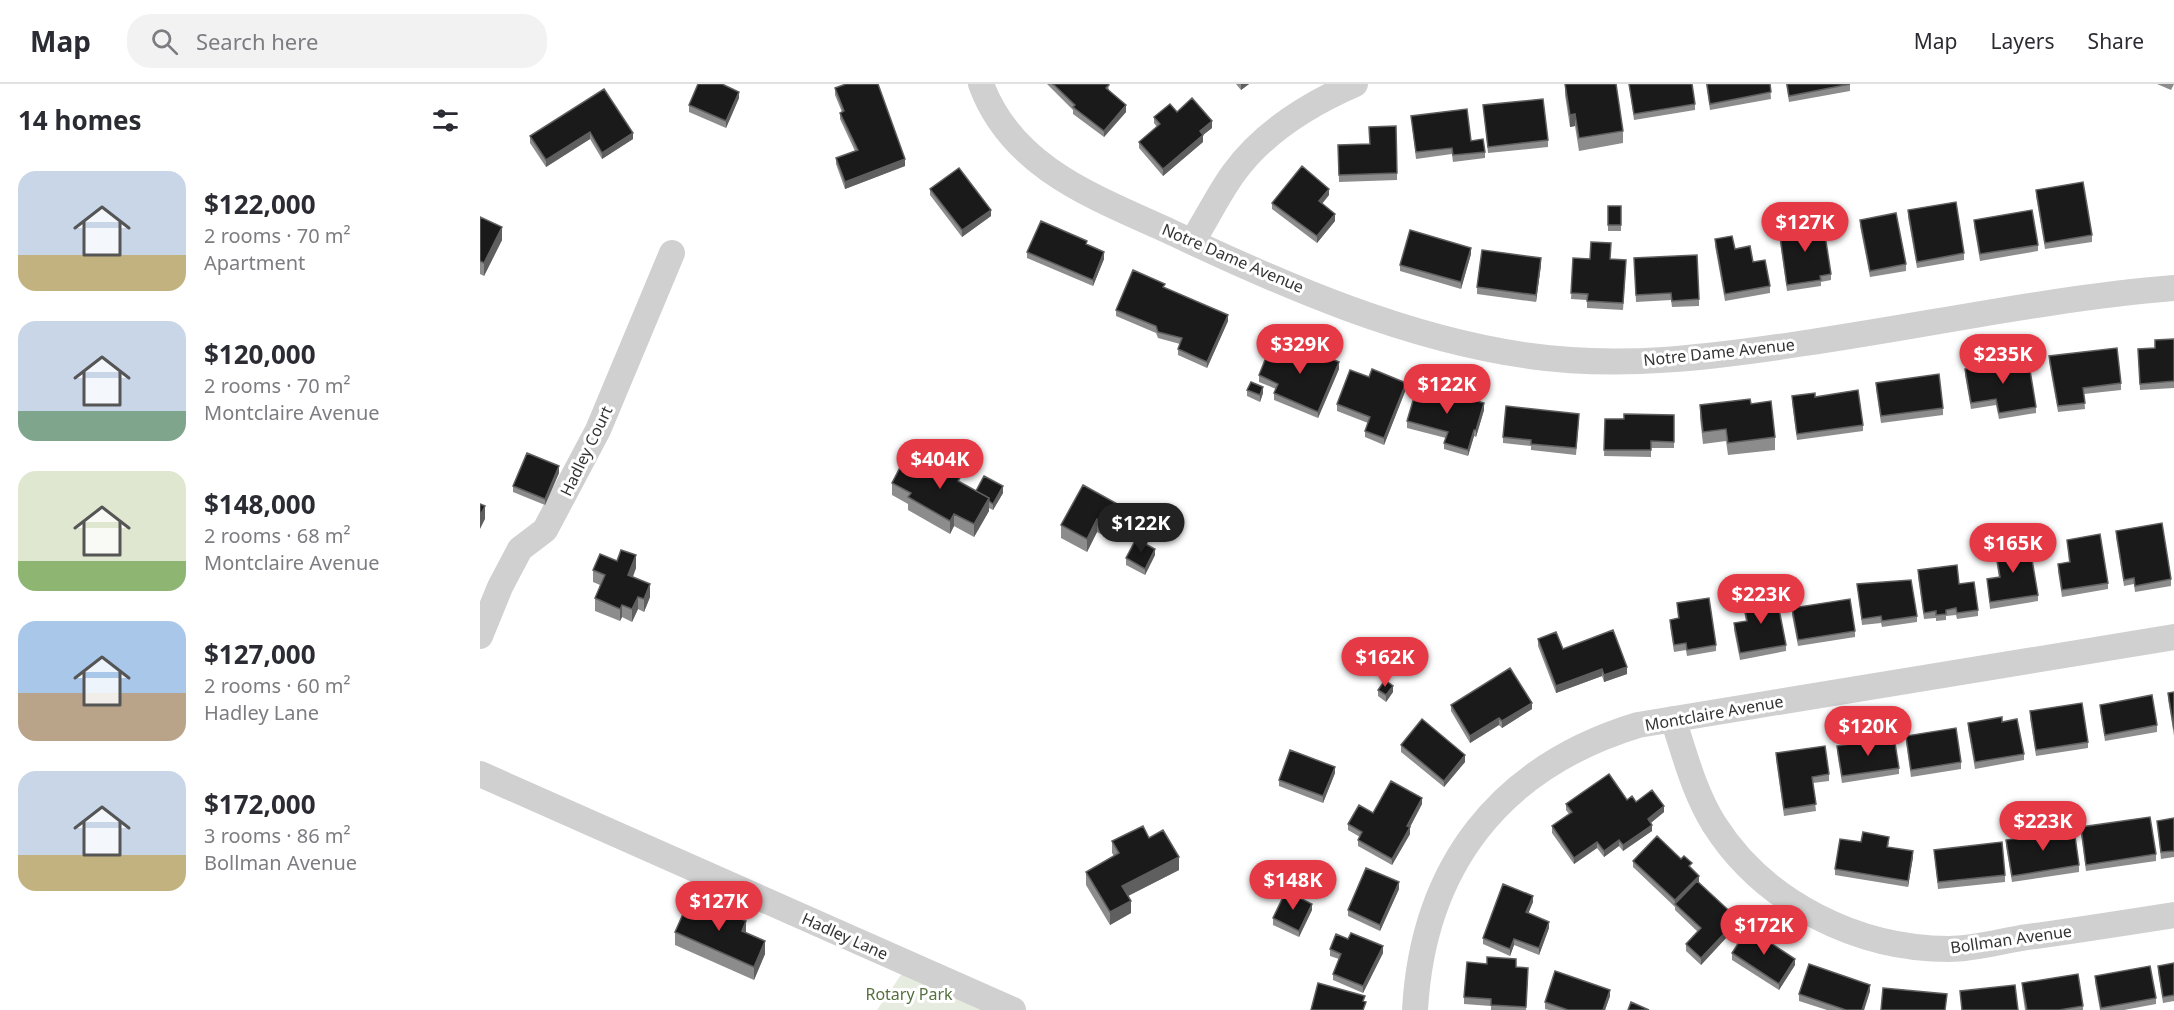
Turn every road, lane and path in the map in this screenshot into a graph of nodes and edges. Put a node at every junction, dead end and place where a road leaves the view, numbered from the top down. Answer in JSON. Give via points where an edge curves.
{"nodes":[{"id":1,"x":981,"y":84,"type":"edge"},
{"id":2,"x":1355,"y":84,"type":"edge"},
{"id":3,"x":1192,"y":242,"type":"junction"},
{"id":4,"x":672,"y":253,"type":"dead end"},
{"id":5,"x":2174,"y":288,"type":"edge"},
{"id":6,"x":480,"y":636,"type":"edge"},
{"id":7,"x":2174,"y":637,"type":"edge"},
{"id":8,"x":1673,"y":719,"type":"junction"},
{"id":9,"x":480,"y":774,"type":"edge"},
{"id":10,"x":2174,"y":915,"type":"edge"},
{"id":11,"x":1013,"y":1010,"type":"edge"},
{"id":12,"x":1415,"y":1010,"type":"edge"}],
"edges":[{"from":1,"to":3,"type":"street","name":"Notre Dame Avenue","via":[[1000,121],[1038,163],[1069,185]]},
{"from":2,"to":3,"type":"street","via":[[1307,108],[1263,141],[1233,173]]},
{"from":3,"to":5,"type":"street","name":"Notre Dame Avenue","via":[[1404,328],[1467,345],[1596,362],[1726,355]]},
{"from":4,"to":6,"type":"street","name":"Hadley Court","via":[[598,430],[545,530],[520,549]]},
{"from":7,"to":8,"type":"street","name":"Montclaire Avenue"},
{"from":8,"to":10,"type":"street","name":"Bollman Avenue","via":[[1694,786],[1714,825],[1741,859],[1773,888],[1836,926],[1893,943],[1952,949]]},
{"from":8,"to":12,"type":"street","name":"Montclaire Avenue","via":[[1614,732],[1573,750],[1511,793],[1480,826],[1440,890],[1417,971]]},
{"from":9,"to":11,"type":"street","name":"Hadley Lane"}]}
